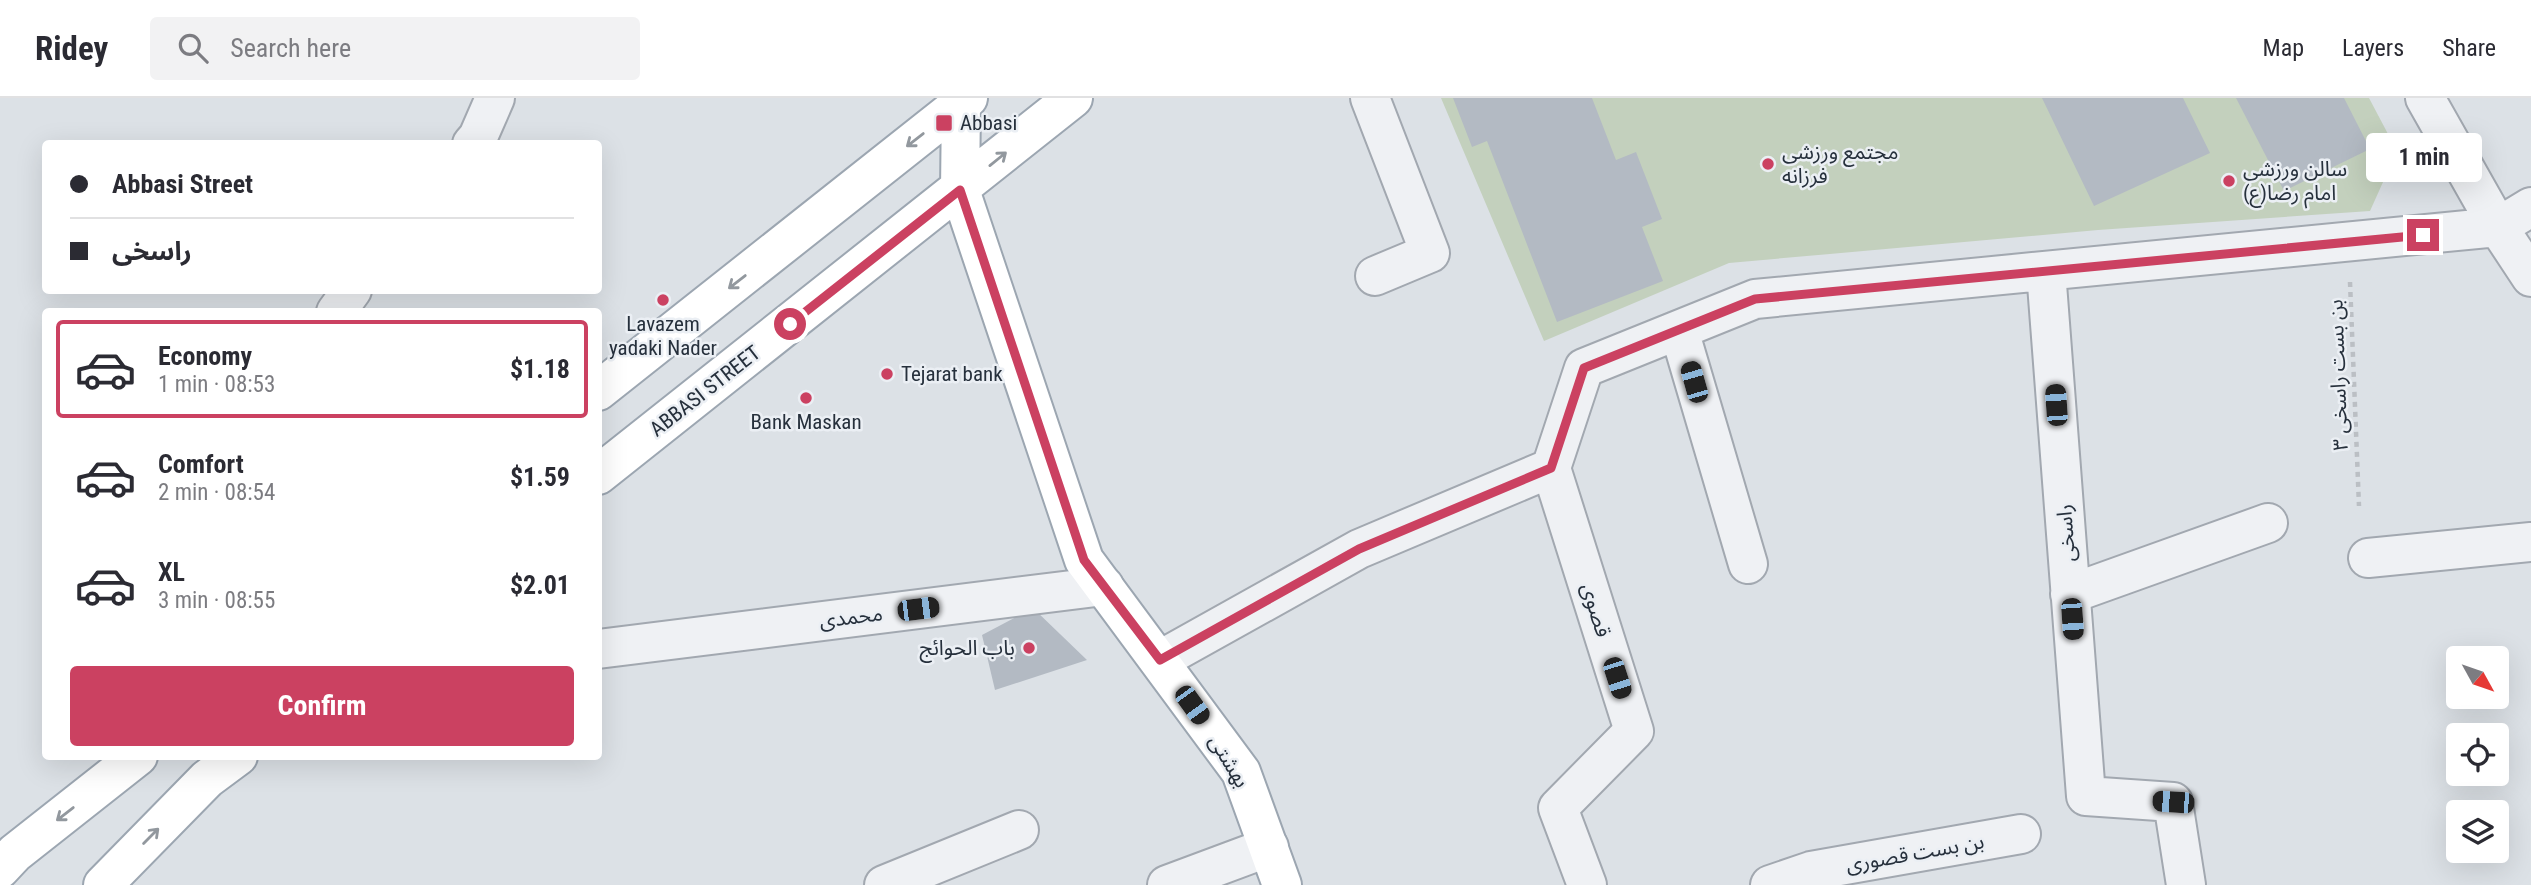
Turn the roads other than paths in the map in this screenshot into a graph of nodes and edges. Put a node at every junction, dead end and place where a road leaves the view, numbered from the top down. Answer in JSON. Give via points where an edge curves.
{"nodes":[{"id":1,"x":495,"y":98,"type":"edge"},
{"id":2,"x":1073,"y":98,"type":"edge"},
{"id":3,"x":1370,"y":98,"type":"edge"},
{"id":4,"x":2425,"y":98,"type":"edge"},
{"id":5,"x":963,"y":100,"type":"edge"},
{"id":6,"x":475,"y":140,"type":"edge"},
{"id":7,"x":960,"y":190,"type":"junction"},
{"id":8,"x":2531,"y":207,"type":"edge"},
{"id":9,"x":2498,"y":227,"type":"junction"},
{"id":10,"x":2046,"y":271,"type":"junction"},
{"id":11,"x":1375,"y":276,"type":"dead end"},
{"id":12,"x":2531,"y":278,"type":"edge"},
{"id":13,"x":1679,"y":330,"type":"junction"},
{"id":14,"x":602,"y":388,"type":"edge"},
{"id":15,"x":1551,"y":468,"type":"junction"},
{"id":16,"x":602,"y":472,"type":"edge"},
{"id":17,"x":2268,"y":523,"type":"dead end"},
{"id":18,"x":2531,"y":542,"type":"edge"},
{"id":19,"x":2368,"y":558,"type":"dead end"},
{"id":20,"x":1748,"y":564,"type":"dead end"},
{"id":21,"x":1104,"y":586,"type":"junction"},
{"id":22,"x":2070,"y":594,"type":"junction"},
{"id":23,"x":602,"y":649,"type":"edge"},
{"id":24,"x":1160,"y":660,"type":"junction"},
{"id":25,"x":133,"y":760,"type":"edge"},
{"id":26,"x":232,"y":760,"type":"edge"},
{"id":27,"x":1019,"y":830,"type":"dead end"},
{"id":28,"x":2021,"y":834,"type":"dead end"},
{"id":29,"x":1269,"y":848,"type":"junction"},
{"id":30,"x":0,"y":869,"type":"edge"},
{"id":31,"x":1874,"y":873,"type":"edge"},
{"id":32,"x":103,"y":885,"type":"edge"},
{"id":33,"x":884,"y":885,"type":"edge"},
{"id":34,"x":1167,"y":885,"type":"edge"},
{"id":35,"x":1282,"y":885,"type":"edge"},
{"id":36,"x":1587,"y":885,"type":"edge"},
{"id":37,"x":1770,"y":885,"type":"edge"},
{"id":38,"x":2186,"y":885,"type":"edge"}],
"edges":[{"from":1,"to":6,"type":"street"},
{"from":7,"to":2,"type":"main road","name":"ABBASI STREET","one_way":true},
{"from":3,"to":11,"type":"street","via":[[1430,253]]},
{"from":4,"to":9,"type":"street"},
{"from":5,"to":7,"type":"main road","name":"بهشتی"},
{"from":5,"to":14,"type":"main road","one_way":true},
{"from":7,"to":16,"type":"main road","name":"ABBASI STREET"},
{"from":7,"to":21,"type":"main road","name":"بهشتی","via":[[1084,560]]},
{"from":8,"to":9,"type":"street"},
{"from":9,"to":10,"type":"street"},
{"from":9,"to":12,"type":"street"},
{"from":10,"to":13,"type":"street","via":[[1755,299]]},
{"from":10,"to":22,"type":"street","name":"راسخی"},
{"from":13,"to":15,"type":"street","via":[[1584,368]]},
{"from":13,"to":20,"type":"street"},
{"from":15,"to":24,"type":"street","via":[[1359,549]]},
{"from":15,"to":36,"type":"street","name":"قصوی","via":[[1634,731],[1558,808]]},
{"from":17,"to":22,"type":"street"},
{"from":18,"to":19,"type":"street"},
{"from":21,"to":23,"type":"street","name":"محمدی"},
{"from":21,"to":24,"type":"main road","name":"بهشتی"},
{"from":22,"to":38,"type":"street","name":"راسخی","via":[[2086,796],[2173,802]]},
{"from":24,"to":29,"type":"main road","name":"بهشتی","via":[[1241,772]]},
{"from":25,"to":30,"type":"main road","one_way":true},
{"from":32,"to":26,"type":"main road","one_way":true,"via":[[207,779]]},
{"from":27,"to":33,"type":"street"},
{"from":28,"to":31,"type":"street","name":"بن بست قصوری"},
{"from":29,"to":34,"type":"street"},
{"from":29,"to":35,"type":"main road","name":"بهشتی"},
{"from":31,"to":37,"type":"street","name":"بن بست قصوری","via":[[1811,871]]}]}
